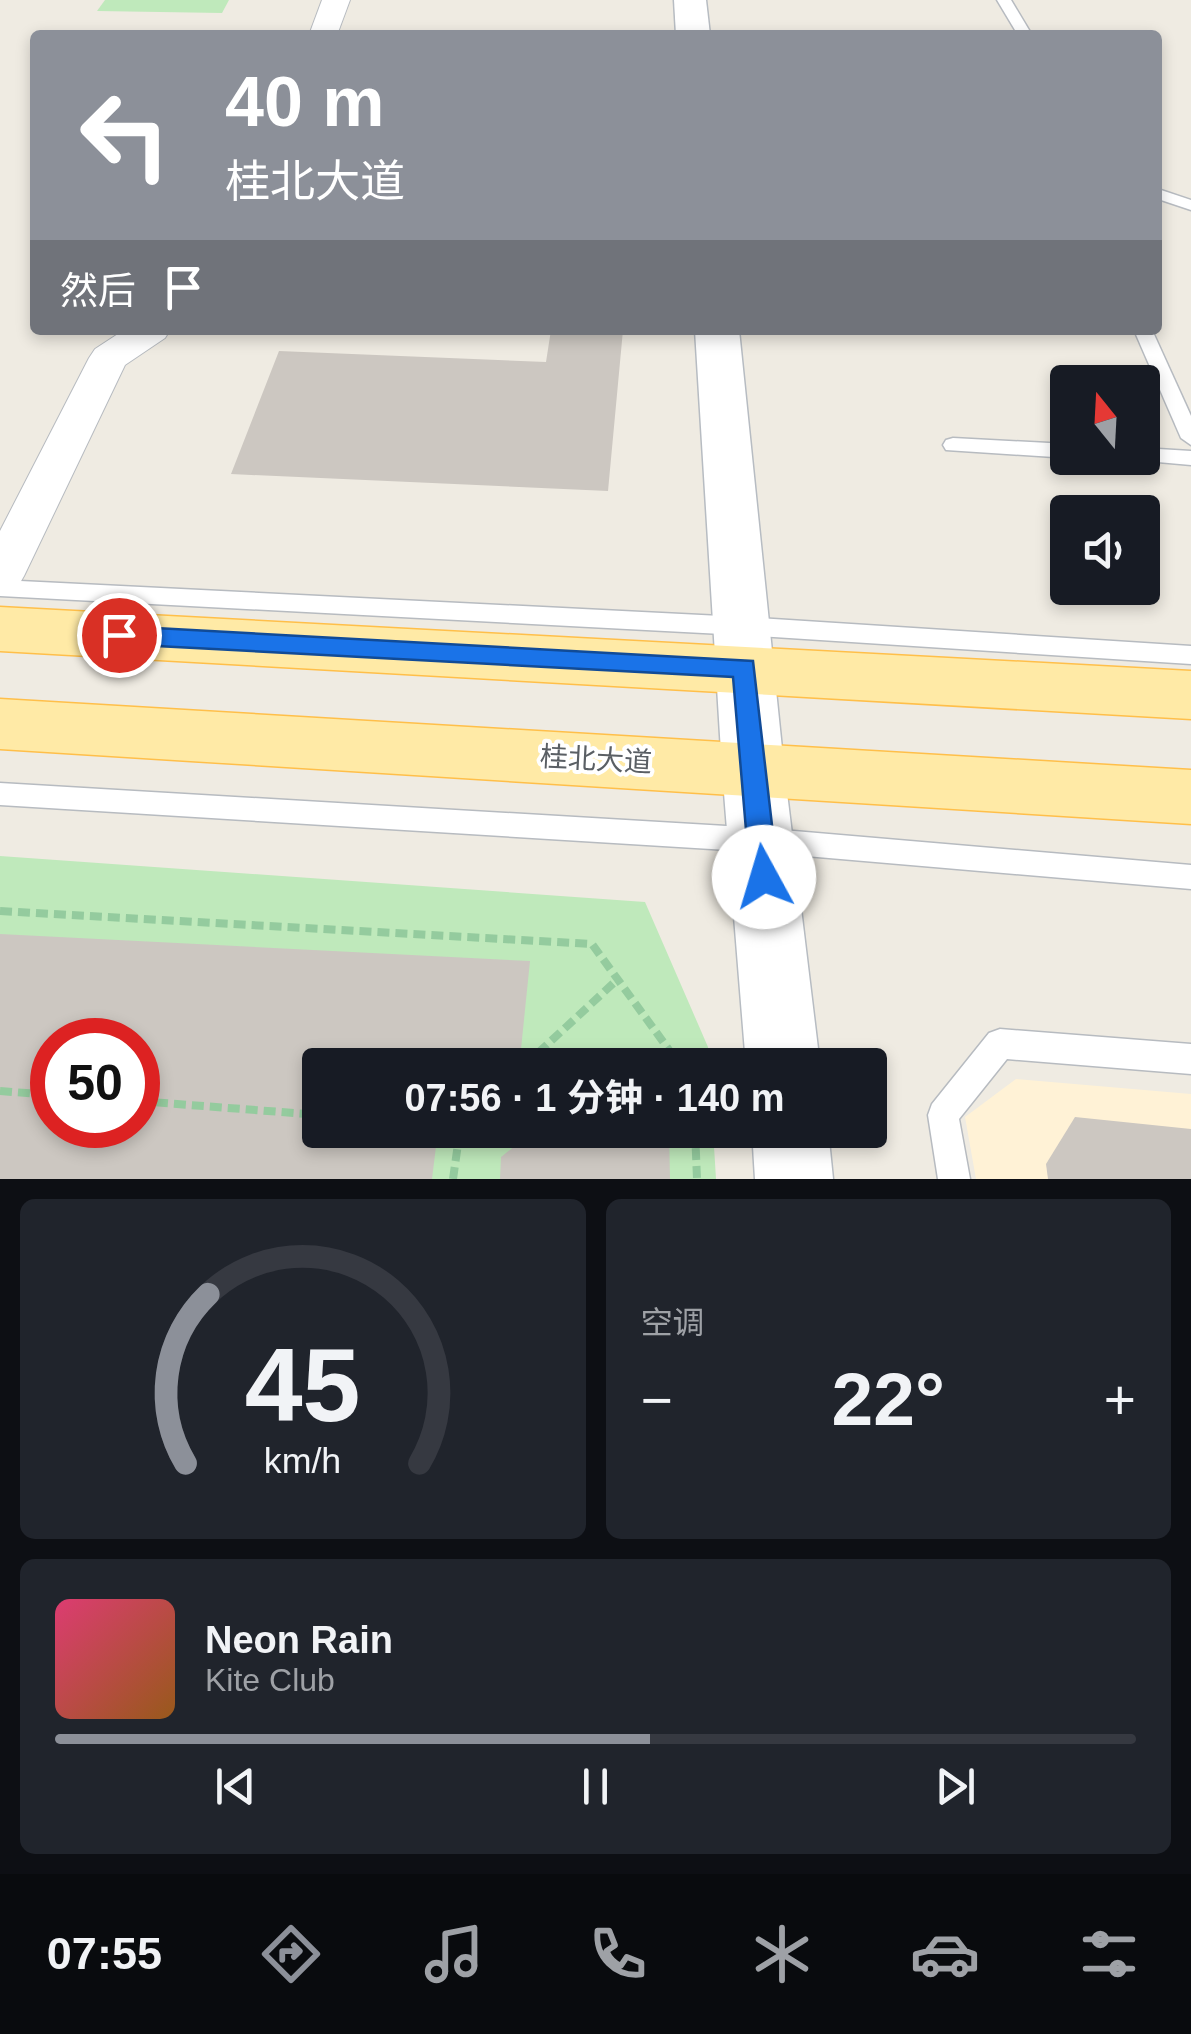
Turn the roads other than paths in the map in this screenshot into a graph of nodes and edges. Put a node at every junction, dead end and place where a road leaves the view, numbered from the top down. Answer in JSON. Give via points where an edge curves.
{"nodes":[{"id":1,"x":336,"y":0,"type":"edge"},
{"id":2,"x":690,"y":0,"type":"edge"},
{"id":3,"x":1004,"y":0,"type":"edge"},
{"id":4,"x":325,"y":30,"type":"edge"},
{"id":5,"x":693,"y":30,"type":"edge"},
{"id":6,"x":1022,"y":30,"type":"edge"},
{"id":7,"x":1162,"y":195,"type":"edge"},
{"id":8,"x":1191,"y":205,"type":"edge"},
{"id":9,"x":143,"y":335,"type":"edge"},
{"id":10,"x":717,"y":335,"type":"edge"},
{"id":11,"x":1145,"y":335,"type":"edge"},
{"id":12,"x":1191,"y":438,"type":"edge"},
{"id":13,"x":952,"y":445,"type":"dead end"},
{"id":14,"x":1050,"y":451,"type":"edge"},
{"id":15,"x":1160,"y":457,"type":"edge"},
{"id":16,"x":1191,"y":458,"type":"edge"},
{"id":17,"x":0,"y":576,"type":"edge"},
{"id":18,"x":0,"y":588,"type":"edge"},
{"id":19,"x":0,"y":629,"type":"edge"},
{"id":20,"x":743,"y":647,"type":"junction"},
{"id":21,"x":1191,"y":655,"type":"edge"},
{"id":22,"x":1191,"y":695,"type":"edge"},
{"id":23,"x":0,"y":724,"type":"edge"},
{"id":24,"x":753,"y":768,"type":"junction"},
{"id":25,"x":0,"y":794,"type":"edge"},
{"id":26,"x":1191,"y":797,"type":"edge"},
{"id":27,"x":760,"y":840,"type":"junction"},
{"id":28,"x":1191,"y":877,"type":"edge"},
{"id":29,"x":781,"y":1048,"type":"edge"},
{"id":30,"x":1191,"y":1058,"type":"edge"},
{"id":31,"x":791,"y":1148,"type":"edge"},
{"id":32,"x":794,"y":1179,"type":"edge"},
{"id":33,"x":954,"y":1179,"type":"edge"}],
"edges":[{"from":1,"to":4,"type":"street"},
{"from":2,"to":5,"type":"main road"},
{"from":3,"to":6,"type":"lane"},
{"from":7,"to":8,"type":"lane"},
{"from":9,"to":17,"type":"street","via":[[109,358]]},
{"from":10,"to":20,"type":"main road"},
{"from":11,"to":12,"type":"lane"},
{"from":13,"to":14,"type":"lane"},
{"from":15,"to":16,"type":"lane"},
{"from":18,"to":20,"type":"lane"},
{"from":19,"to":20,"type":"main road"},
{"from":20,"to":21,"type":"lane"},
{"from":20,"to":22,"type":"main road"},
{"from":20,"to":24,"type":"main road"},
{"from":23,"to":24,"type":"main road","name":"桂北大道"},
{"from":24,"to":26,"type":"main road","name":"桂北大道"},
{"from":24,"to":27,"type":"main road"},
{"from":25,"to":27,"type":"lane"},
{"from":27,"to":28,"type":"lane"},
{"from":27,"to":29,"type":"main road"},
{"from":30,"to":33,"type":"lane","via":[[1000,1044],[943,1115]]},
{"from":31,"to":32,"type":"main road"}]}
